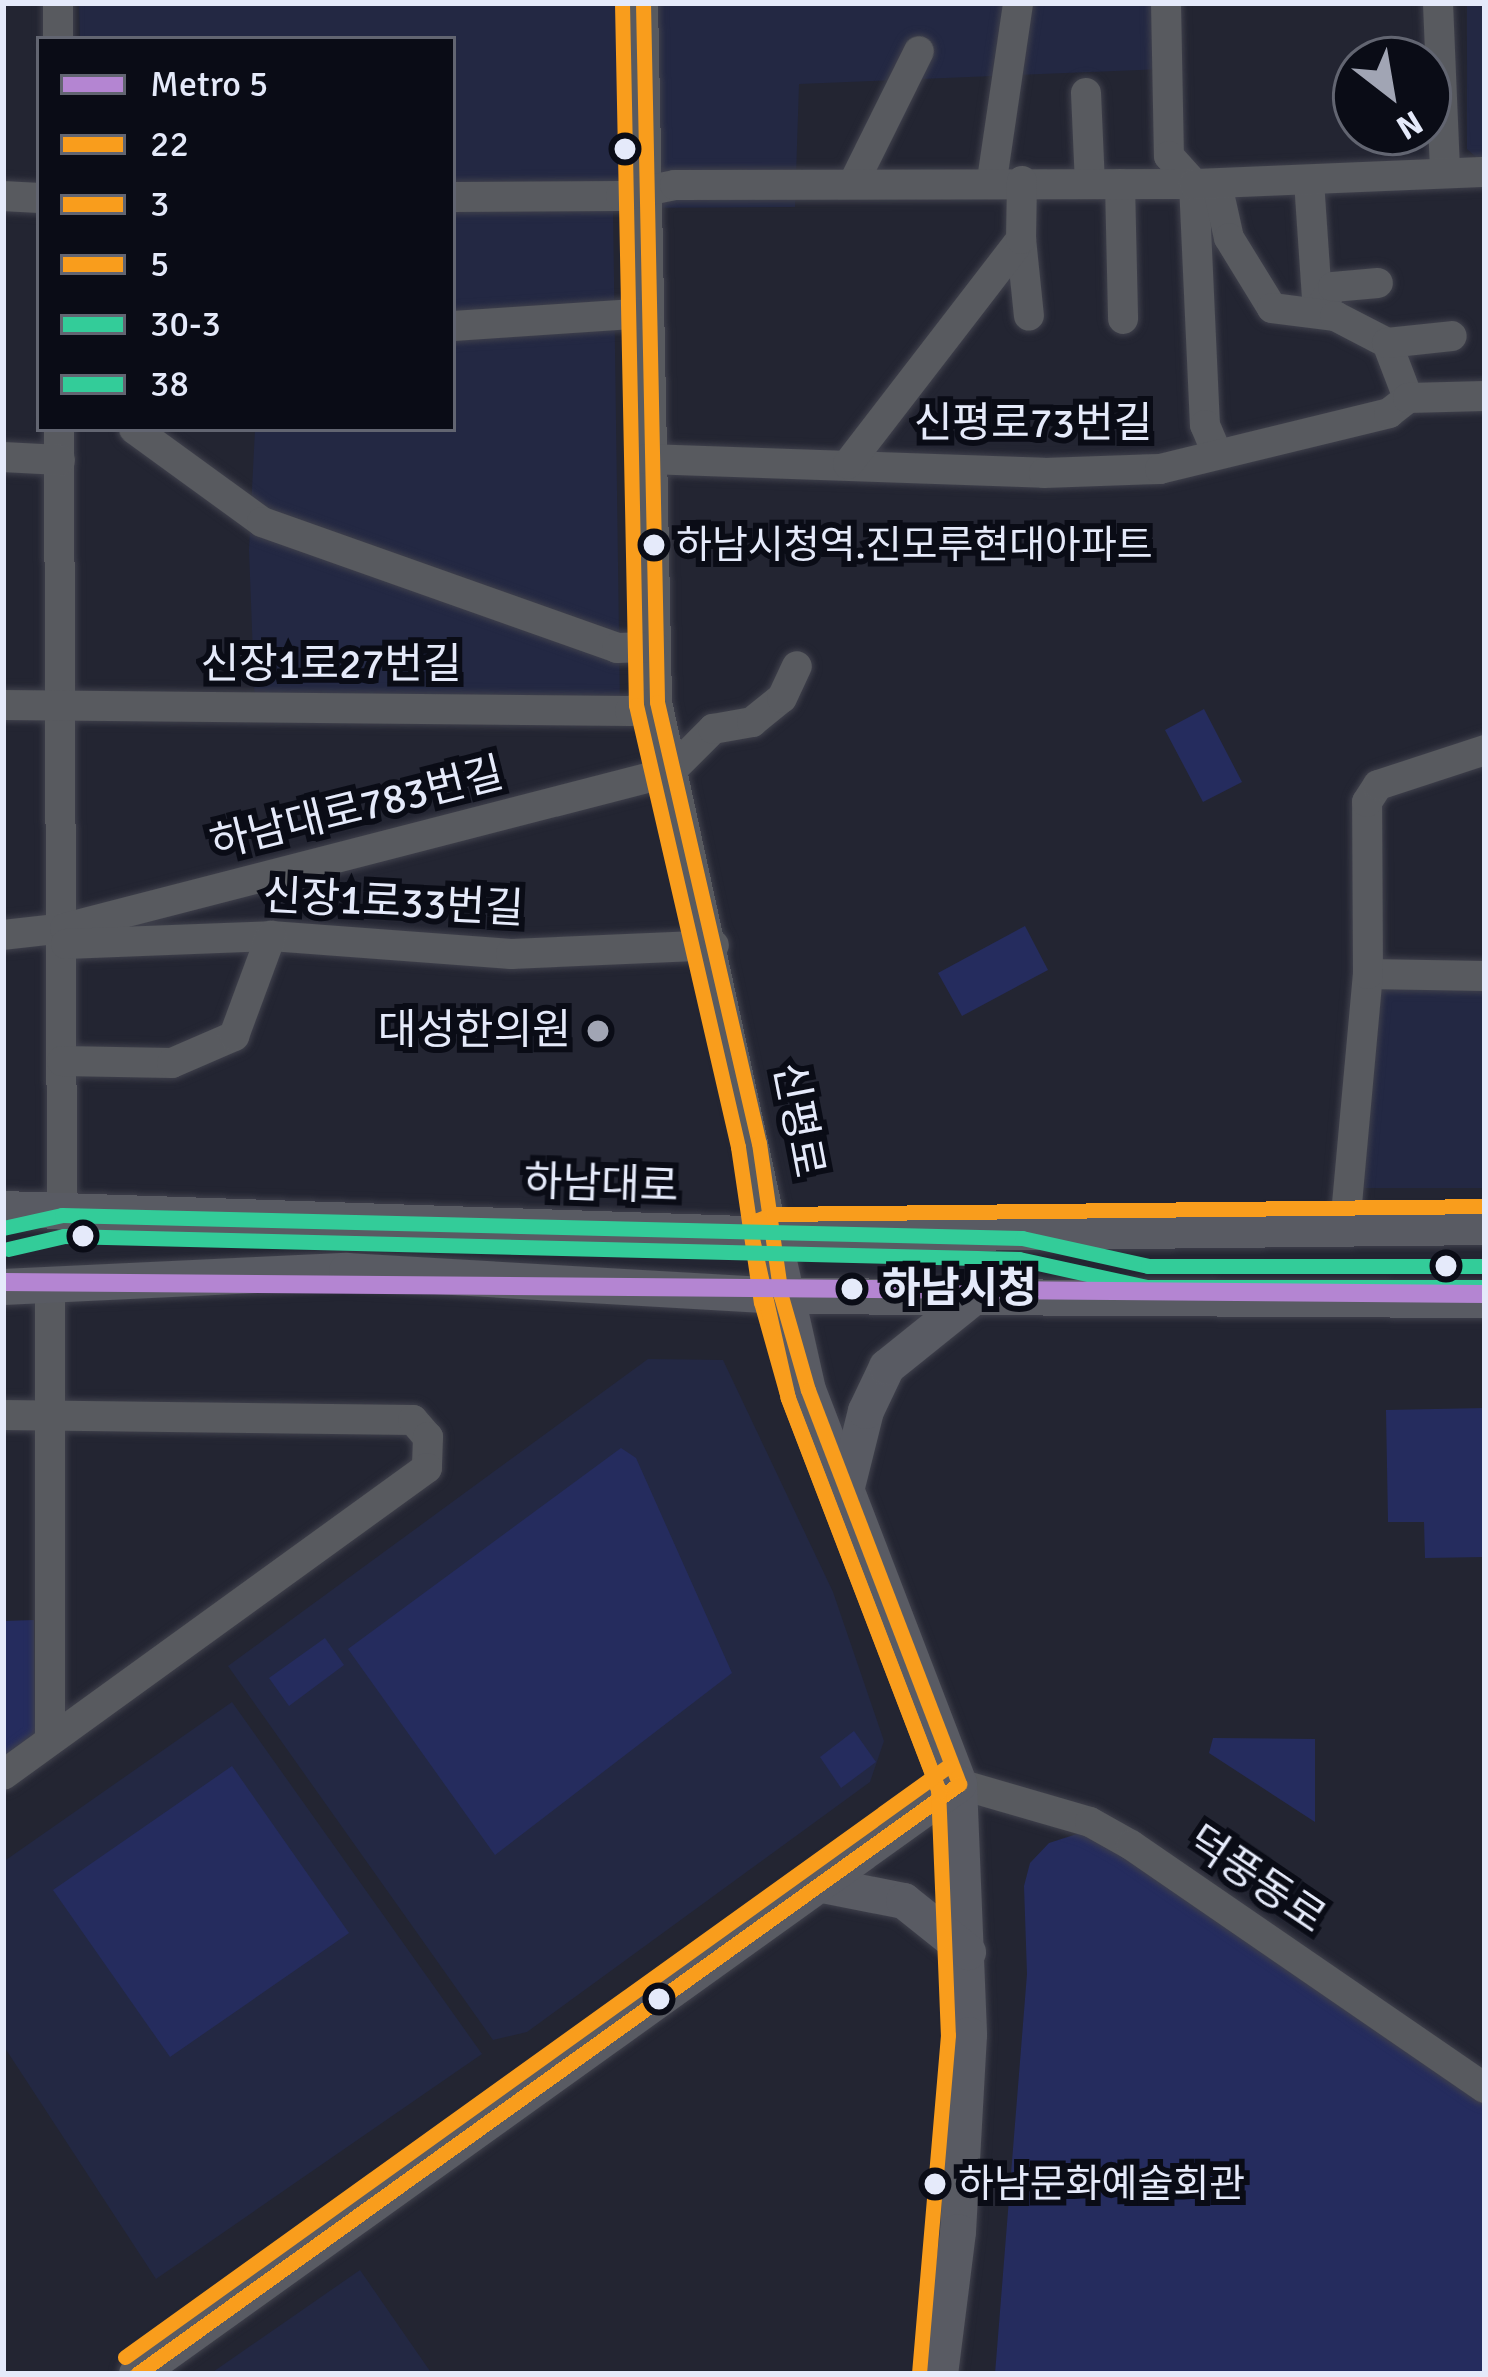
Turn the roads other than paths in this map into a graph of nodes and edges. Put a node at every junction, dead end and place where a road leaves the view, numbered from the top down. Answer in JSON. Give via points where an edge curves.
{"nodes":[{"id":1,"x":58,"y":3,"type":"edge"},
{"id":2,"x":643,"y":3,"type":"edge"},
{"id":3,"x":1018,"y":3,"type":"edge"},
{"id":4,"x":1166,"y":3,"type":"edge"},
{"id":5,"x":1438,"y":3,"type":"edge"},
{"id":6,"x":58,"y":36,"type":"edge"},
{"id":7,"x":919,"y":50,"type":"dead end"},
{"id":8,"x":1086,"y":93,"type":"dead end"},
{"id":9,"x":1445,"y":172,"type":"junction"},
{"id":10,"x":1485,"y":172,"type":"edge"},
{"id":11,"x":1007,"y":180,"type":"junction"},
{"id":12,"x":1309,"y":181,"type":"junction"},
{"id":13,"x":854,"y":182,"type":"junction"},
{"id":14,"x":1105,"y":183,"type":"junction"},
{"id":15,"x":1205,"y":184,"type":"junction"},
{"id":16,"x":647,"y":188,"type":"junction"},
{"id":17,"x":3,"y":196,"type":"edge"},
{"id":18,"x":456,"y":197,"type":"edge"},
{"id":19,"x":36,"y":198,"type":"edge"},
{"id":20,"x":1021,"y":239,"type":"junction"},
{"id":21,"x":1378,"y":283,"type":"dead end"},
{"id":22,"x":1318,"y":312,"type":"junction"},
{"id":23,"x":647,"y":313,"type":"junction"},
{"id":24,"x":1030,"y":316,"type":"dead end"},
{"id":25,"x":1123,"y":319,"type":"dead end"},
{"id":26,"x":456,"y":326,"type":"edge"},
{"id":27,"x":1452,"y":336,"type":"dead end"},
{"id":28,"x":1387,"y":344,"type":"junction"},
{"id":29,"x":1485,"y":396,"type":"edge"},
{"id":30,"x":1408,"y":398,"type":"junction"},
{"id":31,"x":138,"y":432,"type":"edge"},
{"id":32,"x":59,"y":444,"type":"edge"},
{"id":33,"x":1217,"y":453,"type":"junction"},
{"id":34,"x":3,"y":458,"type":"edge"},
{"id":35,"x":647,"y":459,"type":"junction"},
{"id":36,"x":848,"y":464,"type":"junction"},
{"id":37,"x":655,"y":647,"type":"junction"},
{"id":38,"x":797,"y":666,"type":"dead end"},
{"id":39,"x":657,"y":702,"type":"junction"},
{"id":40,"x":3,"y":705,"type":"edge"},
{"id":41,"x":64,"y":706,"type":"junction"},
{"id":42,"x":1485,"y":750,"type":"edge"},
{"id":43,"x":670,"y":772,"type":"junction"},
{"id":44,"x":3,"y":935,"type":"edge"},
{"id":45,"x":66,"y":936,"type":"junction"},
{"id":46,"x":271,"y":936,"type":"junction"},
{"id":47,"x":714,"y":945,"type":"junction"},
{"id":48,"x":1368,"y":974,"type":"junction"},
{"id":49,"x":1485,"y":976,"type":"edge"},
{"id":50,"x":62,"y":1061,"type":"junction"},
{"id":51,"x":3,"y":1209,"type":"edge"},
{"id":52,"x":62,"y":1215,"type":"junction"},
{"id":53,"x":1345,"y":1226,"type":"junction"},
{"id":54,"x":1485,"y":1227,"type":"edge"},
{"id":55,"x":773,"y":1235,"type":"junction"},
{"id":56,"x":3,"y":1287,"type":"edge"},
{"id":57,"x":50,"y":1290,"type":"junction"},
{"id":58,"x":781,"y":1296,"type":"junction"},
{"id":59,"x":974,"y":1297,"type":"junction"},
{"id":60,"x":1485,"y":1300,"type":"edge"},
{"id":61,"x":50,"y":1414,"type":"junction"},
{"id":62,"x":3,"y":1415,"type":"edge"},
{"id":63,"x":847,"y":1487,"type":"junction"},
{"id":64,"x":50,"y":1740,"type":"junction"},
{"id":65,"x":3,"y":1775,"type":"edge"},
{"id":66,"x":959,"y":1784,"type":"junction"},
{"id":67,"x":823,"y":1885,"type":"junction"},
{"id":68,"x":968,"y":1952,"type":"junction"},
{"id":69,"x":1485,"y":2088,"type":"edge"},
{"id":70,"x":137,"y":2374,"type":"edge"},
{"id":71,"x":940,"y":2374,"type":"edge"}],
"edges":[{"from":1,"to":6,"type":"street"},
{"from":2,"to":16,"type":"street","name":"신평로"},
{"from":3,"to":11,"type":"street"},
{"from":4,"to":15,"type":"street","via":[[1168,156]]},
{"from":5,"to":9,"type":"street"},
{"from":7,"to":13,"type":"street"},
{"from":8,"to":14,"type":"street"},
{"from":9,"to":10,"type":"street"},
{"from":9,"to":12,"type":"street"},
{"from":11,"to":13,"type":"street"},
{"from":11,"to":14,"type":"street"},
{"from":11,"to":20,"type":"street"},
{"from":12,"to":15,"type":"street"},
{"from":12,"to":22,"type":"street"},
{"from":13,"to":16,"type":"street"},
{"from":14,"to":15,"type":"street"},
{"from":14,"to":25,"type":"street"},
{"from":15,"to":22,"type":"street","via":[[1252,285],[1272,308]]},
{"from":15,"to":33,"type":"street","via":[[1205,425]]},
{"from":16,"to":18,"type":"street","via":[[621,196]]},
{"from":16,"to":23,"type":"street","name":"신평로"},
{"from":17,"to":19,"type":"street"},
{"from":20,"to":24,"type":"street"},
{"from":20,"to":36,"type":"street"},
{"from":21,"to":22,"type":"street","via":[[1333,287]]},
{"from":22,"to":28,"type":"street"},
{"from":23,"to":26,"type":"street"},
{"from":23,"to":35,"type":"street","name":"신평로"},
{"from":27,"to":28,"type":"street"},
{"from":28,"to":30,"type":"street"},
{"from":29,"to":30,"type":"street","name":"신평로73번길"},
{"from":30,"to":33,"type":"street","name":"신평로73번길","via":[[1389,413]]},
{"from":31,"to":37,"type":"street","via":[[262,523],[616,648]]},
{"from":32,"to":34,"type":"street"},
{"from":32,"to":41,"type":"street"},
{"from":33,"to":36,"type":"street","name":"신평로73번길","via":[[1160,469],[1067,472]]},
{"from":35,"to":36,"type":"street","name":"신평로73번길"},
{"from":35,"to":37,"type":"street","name":"신평로"},
{"from":37,"to":39,"type":"street","name":"신평로"},
{"from":38,"to":43,"type":"street","via":[[767,710],[752,722],[713,729]]},
{"from":39,"to":41,"type":"street","name":"신장1로27번길","via":[[630,711]]},
{"from":39,"to":43,"type":"street","name":"신평로"},
{"from":40,"to":41,"type":"street","name":"신장1로27번길"},
{"from":41,"to":45,"type":"street"},
{"from":42,"to":48,"type":"street","via":[[1378,785],[1367,802]]},
{"from":43,"to":45,"type":"street","name":"하남대로783번길"},
{"from":43,"to":47,"type":"street","name":"신평로"},
{"from":44,"to":45,"type":"street","name":"신장1로33번길"},
{"from":45,"to":46,"type":"street","name":"신장1로33번길"},
{"from":45,"to":50,"type":"street"},
{"from":46,"to":47,"type":"street","name":"신장1로33번길","via":[[511,954]]},
{"from":46,"to":50,"type":"street","via":[[234,1036],[172,1063]]},
{"from":47,"to":55,"type":"street","name":"신평로"},
{"from":48,"to":49,"type":"street"},
{"from":48,"to":53,"type":"street"},
{"from":50,"to":52,"type":"street"},
{"from":51,"to":52,"type":"main road","name":"하남대로"},
{"from":52,"to":55,"type":"main road","name":"하남대로"},
{"from":53,"to":54,"type":"main road","name":"하남대로"},
{"from":53,"to":55,"type":"main road","name":"하남대로","via":[[1022,1238]]},
{"from":55,"to":58,"type":"main road","name":"신평로"},
{"from":56,"to":57,"type":"main road"},
{"from":57,"to":58,"type":"main road","via":[[347,1271]]},
{"from":57,"to":61,"type":"street"},
{"from":58,"to":59,"type":"main road"},
{"from":58,"to":63,"type":"main road","name":"신평로"},
{"from":59,"to":60,"type":"main road"},
{"from":59,"to":63,"type":"main road","via":[[905,1346],[876,1384]]},
{"from":61,"to":62,"type":"street"},
{"from":61,"to":64,"type":"street"},
{"from":61,"to":64,"type":"street","via":[[413,1420],[428,1437],[427,1468]]},
{"from":63,"to":66,"type":"main road","name":"신평로"},
{"from":64,"to":65,"type":"street"},
{"from":66,"to":67,"type":"main road"},
{"from":66,"to":68,"type":"main road","name":"신평로"},
{"from":66,"to":69,"type":"street","name":"덕풍동로","via":[[1090,1822],[1131,1845]]},
{"from":67,"to":68,"type":"main road","via":[[904,1901]]},
{"from":67,"to":70,"type":"main road"},
{"from":68,"to":71,"type":"main road","name":"신평로","via":[[963,2164]]}]}
